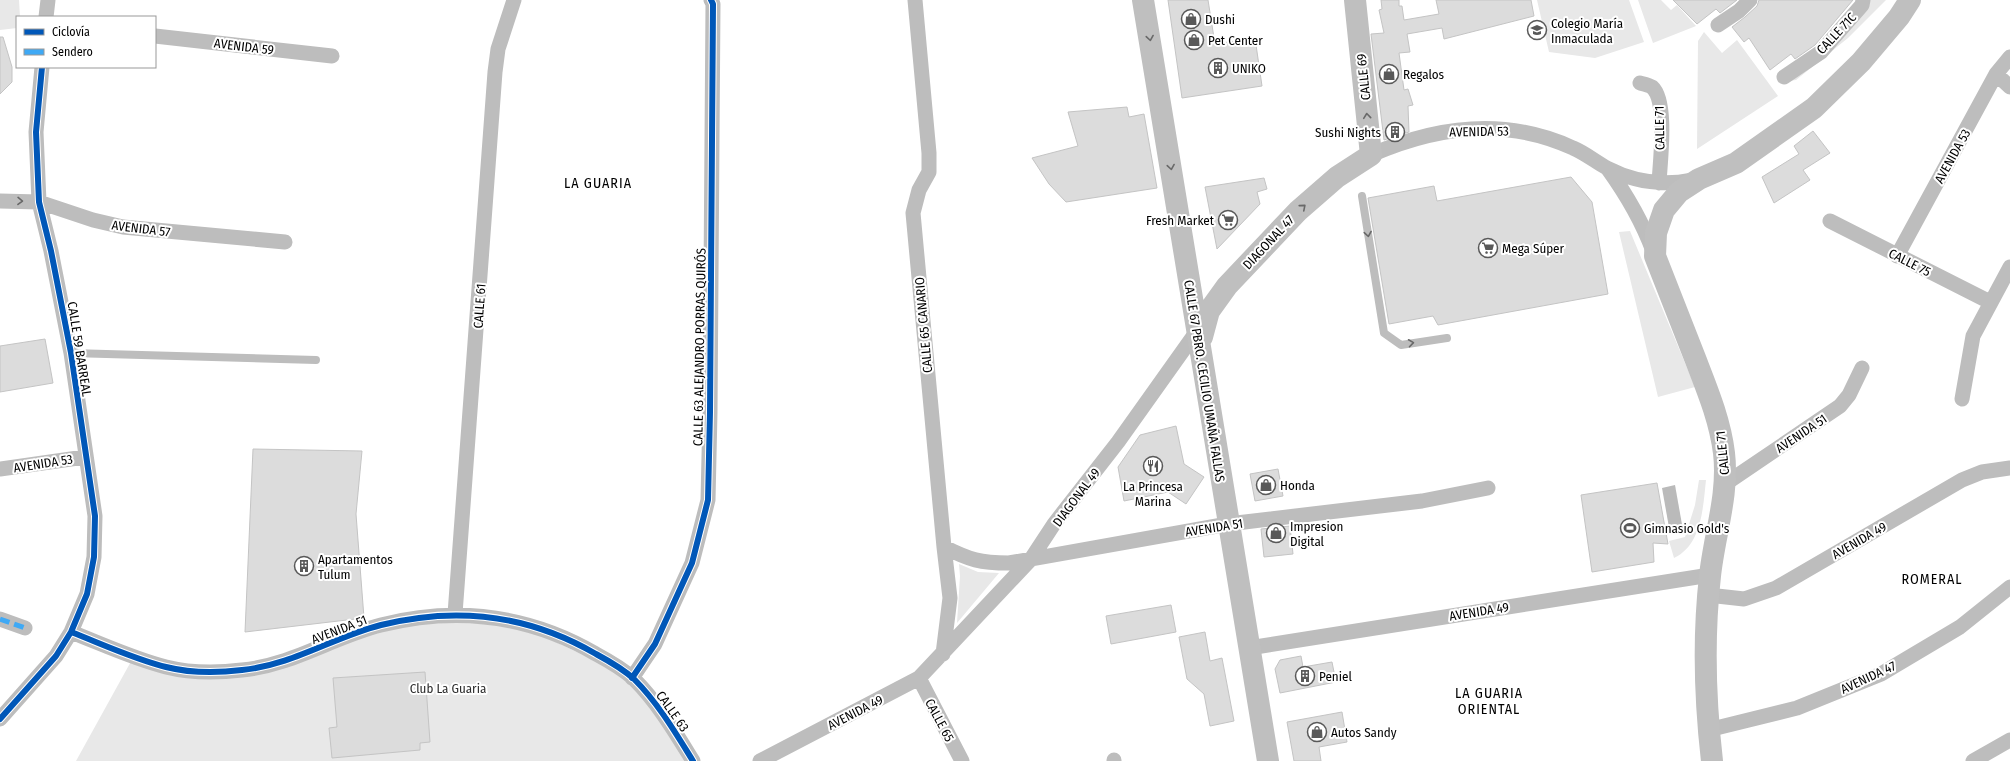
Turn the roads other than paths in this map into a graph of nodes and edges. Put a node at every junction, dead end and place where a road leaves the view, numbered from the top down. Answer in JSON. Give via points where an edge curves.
{"nodes":[{"id":1,"x":48,"y":0,"type":"edge"},
{"id":2,"x":514,"y":0,"type":"edge"},
{"id":3,"x":711,"y":0,"type":"edge"},
{"id":4,"x":915,"y":0,"type":"edge"},
{"id":5,"x":1143,"y":0,"type":"edge"},
{"id":6,"x":1355,"y":0,"type":"edge"},
{"id":7,"x":1750,"y":0,"type":"edge"},
{"id":8,"x":1863,"y":0,"type":"edge"},
{"id":9,"x":1910,"y":0,"type":"edge"},
{"id":10,"x":46,"y":16,"type":"edge"},
{"id":11,"x":1718,"y":25,"type":"dead end"},
{"id":12,"x":156,"y":36,"type":"edge"},
{"id":13,"x":332,"y":56,"type":"dead end"},
{"id":14,"x":2010,"y":58,"type":"edge"},
{"id":15,"x":42,"y":68,"type":"edge"},
{"id":16,"x":1996,"y":74,"type":"junction"},
{"id":17,"x":1784,"y":77,"type":"dead end"},
{"id":18,"x":1640,"y":83,"type":"dead end"},
{"id":19,"x":2010,"y":87,"type":"edge"},
{"id":20,"x":1371,"y":155,"type":"junction"},
{"id":21,"x":1607,"y":168,"type":"junction"},
{"id":22,"x":1699,"y":179,"type":"junction"},
{"id":23,"x":1659,"y":183,"type":"junction"},
{"id":24,"x":1362,"y":196,"type":"dead end"},
{"id":25,"x":0,"y":201,"type":"edge"},
{"id":26,"x":39,"y":202,"type":"junction"},
{"id":27,"x":1830,"y":221,"type":"dead end"},
{"id":28,"x":285,"y":242,"type":"dead end"},
{"id":29,"x":1655,"y":256,"type":"junction"},
{"id":30,"x":1897,"y":256,"type":"junction"},
{"id":31,"x":2010,"y":267,"type":"edge"},
{"id":32,"x":1189,"y":274,"type":"junction"},
{"id":33,"x":1227,"y":286,"type":"junction"},
{"id":34,"x":1990,"y":302,"type":"junction"},
{"id":35,"x":1198,"y":331,"type":"junction"},
{"id":36,"x":1447,"y":338,"type":"dead end"},
{"id":37,"x":71,"y":353,"type":"junction"},
{"id":38,"x":1201,"y":355,"type":"junction"},
{"id":39,"x":316,"y":360,"type":"dead end"},
{"id":40,"x":1862,"y":368,"type":"dead end"},
{"id":41,"x":1962,"y":399,"type":"dead end"},
{"id":42,"x":85,"y":457,"type":"junction"},
{"id":43,"x":2008,"y":468,"type":"edge"},
{"id":44,"x":0,"y":469,"type":"edge"},
{"id":45,"x":1725,"y":484,"type":"junction"},
{"id":46,"x":1488,"y":488,"type":"dead end"},
{"id":47,"x":1228,"y":524,"type":"junction"},
{"id":48,"x":944,"y":547,"type":"junction"},
{"id":49,"x":1031,"y":559,"type":"junction"},
{"id":50,"x":1709,"y":585,"type":"junction"},
{"id":51,"x":2010,"y":587,"type":"edge"},
{"id":52,"x":455,"y":614,"type":"junction"},
{"id":53,"x":0,"y":619,"type":"edge"},
{"id":54,"x":25,"y":628,"type":"dead end"},
{"id":55,"x":71,"y":632,"type":"junction"},
{"id":56,"x":1249,"y":648,"type":"junction"},
{"id":57,"x":943,"y":654,"type":"junction"},
{"id":58,"x":632,"y":678,"type":"junction"},
{"id":59,"x":919,"y":678,"type":"junction"},
{"id":60,"x":0,"y":718,"type":"edge"},
{"id":61,"x":1708,"y":730,"type":"junction"},
{"id":62,"x":2010,"y":740,"type":"edge"},
{"id":63,"x":693,"y":761,"type":"edge"},
{"id":64,"x":760,"y":761,"type":"edge"},
{"id":65,"x":962,"y":761,"type":"edge"},
{"id":66,"x":1268,"y":761,"type":"edge"},
{"id":67,"x":1712,"y":761,"type":"edge"},
{"id":68,"x":1973,"y":761,"type":"edge"}],
"edges":[{"from":1,"to":10,"type":"street"},
{"from":2,"to":52,"type":"street","name":"CALLE 61","via":[[498,49],[495,72]]},
{"from":3,"to":58,"type":"street","name":"CALLE 63 ALEJANDRO PORRAS QUIRÓS","via":[[713,12],[708,500],[692,563],[655,644]]},
{"from":4,"to":48,"type":"street","name":"CALLE 65 CANARIO","via":[[929,172],[919,190],[913,213]]},
{"from":5,"to":32,"type":"main road","name":"CALLE 67 PBRO. CECILIO UMAÑA FALLAS","one_way":true},
{"from":20,"to":6,"type":"main road","name":"CALLE 69","one_way":true},
{"from":7,"to":11,"type":"street"},
{"from":8,"to":17,"type":"street","name":"CALLE 71C","via":[[1862,5],[1821,52]]},
{"from":9,"to":22,"type":"main road","via":[[1861,62],[1814,108],[1736,163]]},
{"from":12,"to":13,"type":"street","name":"AVENIDA 59"},
{"from":14,"to":16,"type":"street","name":"AVENIDA 53"},
{"from":15,"to":26,"type":"street","name":"CALLE 59 BARREAL","via":[[36,132]]},
{"from":16,"to":19,"type":"street"},
{"from":16,"to":30,"type":"street","name":"AVENIDA 53"},
{"from":18,"to":23,"type":"street","name":"CALLE 71","via":[[1651,87],[1658,96],[1661,108]]},
{"from":20,"to":21,"type":"street","name":"AVENIDA 53","via":[[1400,142],[1430,134],[1461,129],[1500,128],[1538,135],[1574,148]]},
{"from":33,"to":20,"type":"main road","name":"DIAGONAL 47","one_way":true,"via":[[1298,211],[1337,176]]},
{"from":21,"to":23,"type":"street","via":[[1641,181]]},
{"from":21,"to":29,"type":"street","name":"CALLE 71","via":[[1634,210]]},
{"from":22,"to":23,"type":"street"},
{"from":22,"to":29,"type":"main road","via":[[1679,192],[1664,210],[1656,233]]},
{"from":24,"to":36,"type":"lane","one_way":true,"via":[[1384,332],[1401,345]]},
{"from":25,"to":26,"type":"street","name":"AVENIDA 57","one_way":true},
{"from":26,"to":28,"type":"street","name":"AVENIDA 57","via":[[123,227]]},
{"from":26,"to":37,"type":"street","name":"CALLE 59 BARREAL","via":[[52,251]]},
{"from":27,"to":30,"type":"street","name":"CALLE 75"},
{"from":29,"to":45,"type":"main road","name":"CALLE 71","via":[[1711,399],[1724,454]]},
{"from":30,"to":34,"type":"street","name":"CALLE 75"},
{"from":31,"to":34,"type":"street"},
{"from":32,"to":33,"type":"main road","via":[[1198,289],[1206,295],[1218,293]]},
{"from":32,"to":35,"type":"main road","name":"CALLE 67 PBRO. CECILIO UMAÑA FALLAS"},
{"from":33,"to":38,"type":"main road","name":"DIAGONAL 47","via":[[1209,311],[1204,324]]},
{"from":34,"to":41,"type":"street","via":[[1974,336]]},
{"from":35,"to":38,"type":"main road","name":"CALLE 67 PBRO. CECILIO UMAÑA FALLAS"},
{"from":35,"to":49,"type":"street","name":"DIAGONAL 49","via":[[1118,442],[1054,524]]},
{"from":37,"to":39,"type":"lane"},
{"from":37,"to":42,"type":"street","name":"CALLE 59 BARREAL"},
{"from":38,"to":47,"type":"main road","name":"CALLE 67 PBRO. CECILIO UMAÑA FALLAS"},
{"from":40,"to":45,"type":"street","name":"AVENIDA 51","via":[[1840,406]]},
{"from":42,"to":44,"type":"street","name":"AVENIDA 53"},
{"from":42,"to":55,"type":"street","name":"CALLE 59 BARREAL","via":[[95,516],[94,557],[87,594]]},
{"from":43,"to":50,"type":"street","name":"AVENIDA 49","via":[[1982,472],[1962,480],[1776,588],[1744,599]]},
{"from":45,"to":50,"type":"main road","name":"CALLE 71"},
{"from":46,"to":47,"type":"street","name":"AVENIDA 51","via":[[1422,501]]},
{"from":47,"to":49,"type":"street","name":"AVENIDA 51"},
{"from":47,"to":56,"type":"main road","name":"CALLE 67 PBRO. CECILIO UMAÑA FALLAS"},
{"from":48,"to":49,"type":"street","name":"AVENIDA 51","via":[[970,560],[990,563]]},
{"from":48,"to":57,"type":"street","name":"CALLE 65 CANARIO","via":[[950,609]]},
{"from":49,"to":57,"type":"street","name":"DIAGONAL 49"},
{"from":50,"to":56,"type":"street","name":"AVENIDA 49"},
{"from":50,"to":61,"type":"main road","name":"CALLE 71","via":[[1706,673]]},
{"from":51,"to":61,"type":"street","name":"AVENIDA 47","via":[[1960,627],[1881,674],[1797,708]]},
{"from":52,"to":55,"type":"street","name":"AVENIDA 51","via":[[381,625],[277,664],[242,670],[198,671],[166,667]]},
{"from":52,"to":58,"type":"street","name":"AVENIDA 51","via":[[481,616],[540,628],[574,642]]},
{"from":53,"to":54,"type":"street"},
{"from":55,"to":60,"type":"street","name":"CALLE 59 BARREAL","via":[[56,656]]},
{"from":56,"to":66,"type":"main road","name":"CALLE 67 PBRO. CECILIO UMAÑA FALLAS"},
{"from":57,"to":59,"type":"street","name":"AVENIDA 49"},
{"from":58,"to":63,"type":"street","name":"CALLE 63","via":[[670,722]]},
{"from":59,"to":64,"type":"street","name":"AVENIDA 49"},
{"from":59,"to":65,"type":"street","name":"CALLE 65"},
{"from":61,"to":67,"type":"main road","name":"CALLE 71"},
{"from":62,"to":68,"type":"street"}]}
